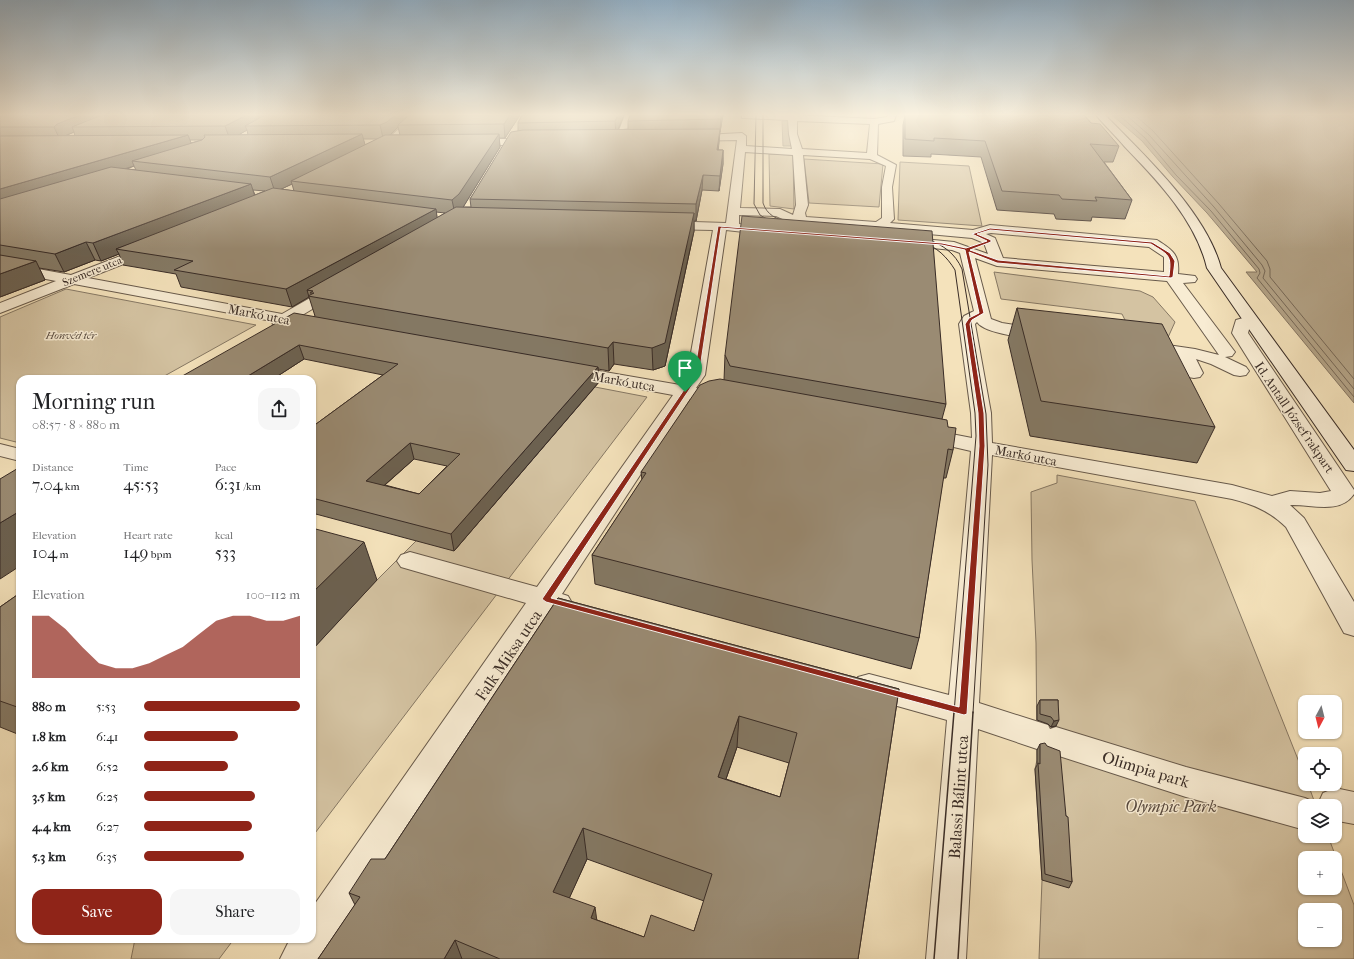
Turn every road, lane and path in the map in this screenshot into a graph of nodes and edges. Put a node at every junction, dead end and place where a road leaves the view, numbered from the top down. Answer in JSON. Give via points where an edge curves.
{"nodes":[{"id":1,"x":738,"y":160,"type":"edge"},
{"id":2,"x":799,"y":160,"type":"edge"},
{"id":3,"x":880,"y":160,"type":"edge"},
{"id":4,"x":1143,"y":160,"type":"edge"},
{"id":5,"x":800,"y":219,"type":"junction"},
{"id":6,"x":729,"y":222,"type":"junction"},
{"id":7,"x":649,"y":225,"type":"edge"},
{"id":8,"x":880,"y":226,"type":"junction"},
{"id":9,"x":780,"y":231,"type":"edge"},
{"id":10,"x":974,"y":234,"type":"junction"},
{"id":11,"x":863,"y":238,"type":"edge"},
{"id":12,"x":878,"y":239,"type":"junction"},
{"id":13,"x":990,"y":241,"type":"junction"},
{"id":14,"x":160,"y":244,"type":"edge"},
{"id":15,"x":966,"y":250,"type":"junction"},
{"id":16,"x":997,"y":262,"type":"junction"},
{"id":17,"x":0,"y":266,"type":"edge"},
{"id":18,"x":1171,"y":277,"type":"junction"},
{"id":19,"x":73,"y":279,"type":"junction"},
{"id":20,"x":1190,"y":279,"type":"dead end"},
{"id":21,"x":345,"y":284,"type":"edge"},
{"id":22,"x":0,"y":308,"type":"edge"},
{"id":23,"x":976,"y":315,"type":"junction"},
{"id":24,"x":285,"y":319,"type":"junction"},
{"id":25,"x":1250,"y":321,"type":"junction"},
{"id":26,"x":330,"y":327,"type":"edge"},
{"id":27,"x":264,"y":331,"type":"edge"},
{"id":28,"x":1052,"y":334,"type":"edge"},
{"id":29,"x":1129,"y":345,"type":"edge"},
{"id":30,"x":1184,"y":352,"type":"junction"},
{"id":31,"x":554,"y":368,"type":"edge"},
{"id":32,"x":1194,"y":373,"type":"dead end"},
{"id":33,"x":685,"y":392,"type":"junction"},
{"id":34,"x":739,"y":402,"type":"edge"},
{"id":35,"x":908,"y":432,"type":"edge"},
{"id":36,"x":982,"y":446,"type":"junction"},
{"id":37,"x":0,"y":450,"type":"edge"},
{"id":38,"x":16,"y":454,"type":"edge"},
{"id":39,"x":1354,"y":465,"type":"edge"},
{"id":40,"x":1271,"y":504,"type":"junction"},
{"id":41,"x":410,"y":561,"type":"dead end"},
{"id":42,"x":546,"y":599,"type":"junction"},
{"id":43,"x":583,"y":609,"type":"edge"},
{"id":44,"x":1354,"y":626,"type":"edge"},
{"id":45,"x":848,"y":680,"type":"edge"},
{"id":46,"x":964,"y":712,"type":"junction"},
{"id":47,"x":1342,"y":805,"type":"edge"},
{"id":48,"x":1354,"y":808,"type":"edge"},
{"id":49,"x":1298,"y":812,"type":"edge"},
{"id":50,"x":316,"y":936,"type":"edge"},
{"id":51,"x":311,"y":943,"type":"edge"},
{"id":52,"x":300,"y":959,"type":"edge"},
{"id":53,"x":946,"y":959,"type":"edge"}],
"edges":[{"from":1,"to":6,"type":"street","name":"Falk Miksa utca"},
{"from":2,"to":5,"type":"street","via":[[806,205],[799,213]]},
{"from":3,"to":8,"type":"street","via":[[891,165],[884,210],[888,219]]},
{"from":4,"to":25,"type":"street","name":"Id. Antall József rakpart","via":[[1183,207],[1198,230],[1214,268]]},
{"from":5,"to":6,"type":"street","via":[[776,213]]},
{"from":5,"to":8,"type":"street"},
{"from":6,"to":7,"type":"street"},
{"from":6,"to":9,"type":"street"},
{"from":6,"to":33,"type":"street","name":"Falk Miksa utca","via":[[696,375]]},
{"from":8,"to":10,"type":"street"},
{"from":8,"to":12,"type":"street"},
{"from":10,"to":13,"type":"street"},
{"from":10,"to":18,"type":"street","via":[[990,229],[1152,243],[1171,257]]},
{"from":11,"to":12,"type":"street"},
{"from":12,"to":15,"type":"street","via":[[942,244]]},
{"from":13,"to":15,"type":"street"},
{"from":13,"to":16,"type":"street"},
{"from":14,"to":19,"type":"street","name":"Szemere utca"},
{"from":15,"to":16,"type":"street"},
{"from":15,"to":23,"type":"street","name":"Balassi Bálint utca"},
{"from":16,"to":18,"type":"street"},
{"from":17,"to":19,"type":"street","name":"Markó utca"},
{"from":18,"to":20,"type":"street"},
{"from":18,"to":30,"type":"street","via":[[1240,370],[1212,357]]},
{"from":19,"to":22,"type":"street","name":"Szemere utca"},
{"from":19,"to":24,"type":"street","name":"Markó utca"},
{"from":21,"to":24,"type":"street"},
{"from":23,"to":28,"type":"street","via":[[987,324]]},
{"from":23,"to":36,"type":"street","name":"Balassi Bálint utca"},
{"from":24,"to":26,"type":"street","name":"Markó utca"},
{"from":24,"to":27,"type":"street"},
{"from":25,"to":39,"type":"street","name":"Id. Antall József rakpart"},
{"from":25,"to":40,"type":"street","name":"Id. Antall József rakpart","via":[[1242,324],[1240,333],[1344,492],[1339,498],[1330,500],[1291,498]]},
{"from":29,"to":30,"type":"street"},
{"from":30,"to":32,"type":"street"},
{"from":31,"to":33,"type":"street","name":"Markó utca"},
{"from":33,"to":34,"type":"street","name":"Markó utca"},
{"from":33,"to":42,"type":"street","name":"Falk Miksa utca"},
{"from":35,"to":36,"type":"street","name":"Markó utca"},
{"from":36,"to":40,"type":"street","name":"Markó utca","via":[[1238,493]]},
{"from":36,"to":46,"type":"street","name":"Balassi Bálint utca"},
{"from":37,"to":38,"type":"street"},
{"from":40,"to":44,"type":"street","name":"Markó utca","via":[[1287,513],[1296,523]]},
{"from":41,"to":42,"type":"street"},
{"from":42,"to":43,"type":"street"},
{"from":42,"to":50,"type":"street","name":"Falk Miksa utca"},
{"from":45,"to":46,"type":"street","name":"Olimpia park"},
{"from":46,"to":49,"type":"street","name":"Olimpia park","via":[[1186,782]]},
{"from":46,"to":53,"type":"street","name":"Balassi Bálint utca"},
{"from":47,"to":48,"type":"street"},
{"from":51,"to":52,"type":"street","name":"Falk Miksa utca"}]}
